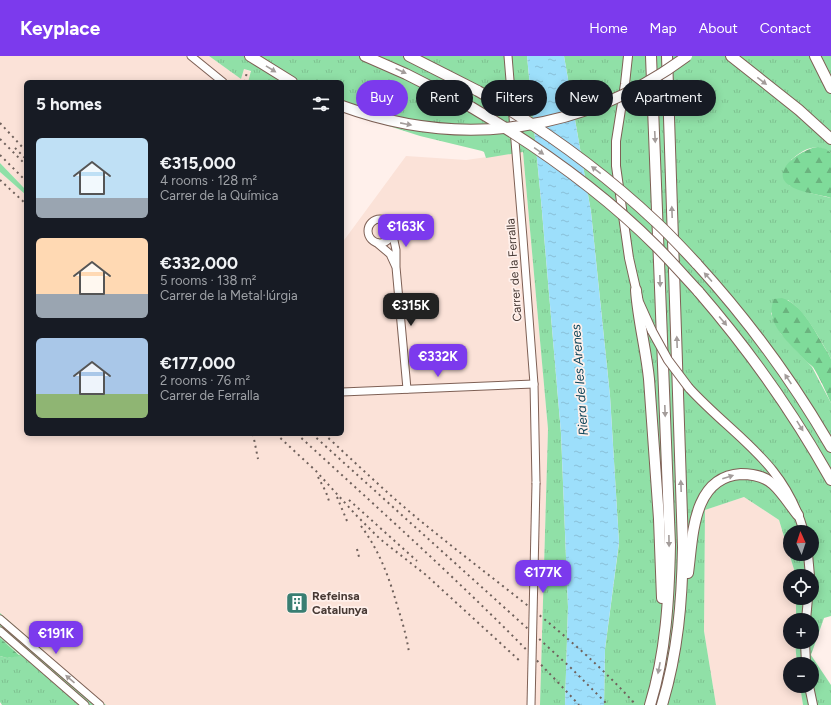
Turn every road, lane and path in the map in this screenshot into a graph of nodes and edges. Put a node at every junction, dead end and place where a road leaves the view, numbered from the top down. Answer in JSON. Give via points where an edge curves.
{"nodes":[{"id":1,"x":191,"y":56,"type":"edge"},
{"id":2,"x":250,"y":56,"type":"edge"},
{"id":3,"x":365,"y":56,"type":"edge"},
{"id":4,"x":409,"y":56,"type":"edge"},
{"id":5,"x":508,"y":56,"type":"edge"},
{"id":6,"x":628,"y":56,"type":"edge"},
{"id":7,"x":652,"y":56,"type":"edge"},
{"id":8,"x":667,"y":56,"type":"edge"},
{"id":9,"x":688,"y":56,"type":"edge"},
{"id":10,"x":731,"y":56,"type":"edge"},
{"id":11,"x":815,"y":56,"type":"edge"},
{"id":12,"x":221,"y":80,"type":"edge"},
{"id":13,"x":289,"y":80,"type":"edge"},
{"id":14,"x":831,"y":88,"type":"edge"},
{"id":15,"x":344,"y":107,"type":"edge"},
{"id":16,"x":831,"y":139,"type":"edge"},
{"id":17,"x":392,"y":231,"type":"junction"},
{"id":18,"x":377,"y":243,"type":"junction"},
{"id":19,"x":396,"y":268,"type":"junction"},
{"id":20,"x":636,"y":290,"type":"junction"},
{"id":21,"x":534,"y":384,"type":"junction"},
{"id":22,"x":407,"y":389,"type":"junction"},
{"id":23,"x":344,"y":392,"type":"edge"},
{"id":24,"x":831,"y":448,"type":"edge"},
{"id":25,"x":831,"y":480,"type":"edge"},
{"id":26,"x":798,"y":515,"type":"junction"},
{"id":27,"x":802,"y":525,"type":"edge"},
{"id":28,"x":683,"y":595,"type":"junction"},
{"id":29,"x":666,"y":598,"type":"junction"},
{"id":30,"x":0,"y":619,"type":"edge"},
{"id":31,"x":0,"y":631,"type":"edge"},
{"id":32,"x":810,"y":693,"type":"edge"},
{"id":33,"x":85,"y":705,"type":"edge"},
{"id":34,"x":100,"y":705,"type":"edge"},
{"id":35,"x":531,"y":705,"type":"edge"},
{"id":36,"x":650,"y":705,"type":"edge"},
{"id":37,"x":662,"y":705,"type":"edge"},
{"id":38,"x":813,"y":705,"type":"edge"}],
"edges":[{"from":1,"to":12,"type":"street"},
{"from":2,"to":13,"type":"highway","one_way":true},
{"from":3,"to":25,"type":"highway","one_way":true,"bridge":true,"via":[[406,74],[503,126],[561,166],[656,246],[745,348],[779,394]]},
{"from":24,"to":4,"type":"highway","one_way":true,"bridge":true,"via":[[767,348],[696,263],[658,223],[584,160],[520,116],[478,91]]},
{"from":5,"to":21,"type":"street","name":"Carrer de la Ferralla"},
{"from":6,"to":20,"type":"main road","via":[[616,141],[616,166]]},
{"from":7,"to":29,"type":"highway","one_way":true,"via":[[670,538]]},
{"from":28,"to":8,"type":"highway","one_way":true},
{"from":15,"to":9,"type":"highway","one_way":true,"bridge":true,"via":[[392,121],[435,128],[485,129],[517,126],[569,116],[611,101],[650,81]]},
{"from":10,"to":16,"type":"highway","one_way":true},
{"from":11,"to":14,"type":"highway"},
{"from":17,"to":18,"type":"street","via":[[387,240]]},
{"from":17,"to":18,"type":"street","via":[[386,221],[374,221],[369,227],[369,235]]},
{"from":17,"to":19,"type":"street"},
{"from":18,"to":19,"type":"street","via":[[390,254]]},
{"from":19,"to":22,"type":"street"},
{"from":20,"to":26,"type":"main road","bridge":true,"via":[[652,331],[668,360],[689,388],[770,466],[786,489]]},
{"from":20,"to":29,"type":"highway","via":[[639,322],[648,363]]},
{"from":21,"to":22,"type":"street"},
{"from":21,"to":35,"type":"street","name":"Carrer de la Ferralla","bridge":true,"via":[[536,483]]},
{"from":22,"to":23,"type":"street"},
{"from":26,"to":27,"type":"main road"},
{"from":28,"to":26,"type":"highway","one_way":true,"via":[[696,516],[701,501],[714,484],[730,475],[739,474],[766,479],[777,488]]},
{"from":28,"to":37,"type":"highway","via":[[673,664]]},
{"from":29,"to":36,"type":"highway","one_way":true,"via":[[666,630]]},
{"from":34,"to":30,"type":"street","one_way":true},
{"from":31,"to":33,"type":"street"},
{"from":32,"to":38,"type":"main road"}]}
